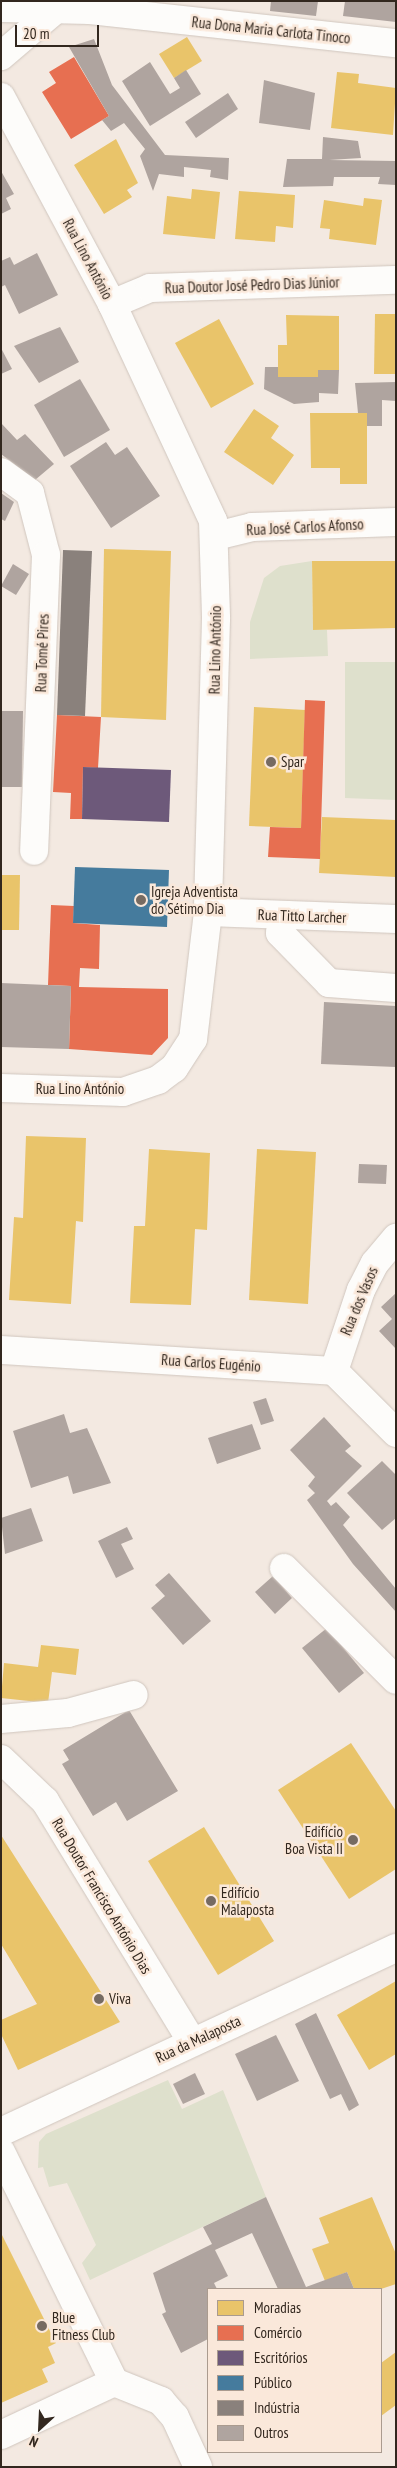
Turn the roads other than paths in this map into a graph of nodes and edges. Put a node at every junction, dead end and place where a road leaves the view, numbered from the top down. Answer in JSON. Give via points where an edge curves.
{"nodes":[{"id":1,"x":1,"y":8,"type":"edge"},
{"id":2,"x":56,"y":9,"type":"junction"},
{"id":3,"x":396,"y":43,"type":"edge"},
{"id":4,"x":1,"y":56,"type":"edge"},
{"id":5,"x":1,"y":97,"type":"edge"},
{"id":6,"x":396,"y":280,"type":"edge"},
{"id":7,"x":112,"y":304,"type":"junction"},
{"id":8,"x":1,"y":472,"type":"edge"},
{"id":9,"x":396,"y":522,"type":"edge"},
{"id":10,"x":216,"y":536,"type":"junction"},
{"id":11,"x":34,"y":851,"type":"dead end"},
{"id":12,"x":208,"y":912,"type":"junction"},
{"id":13,"x":282,"y":915,"type":"junction"},
{"id":14,"x":396,"y":919,"type":"edge"},
{"id":15,"x":396,"y":988,"type":"edge"},
{"id":16,"x":1,"y":1088,"type":"edge"},
{"id":17,"x":396,"y":1238,"type":"edge"},
{"id":18,"x":1,"y":1350,"type":"edge"},
{"id":19,"x":334,"y":1371,"type":"junction"},
{"id":20,"x":396,"y":1433,"type":"edge"},
{"id":21,"x":284,"y":1568,"type":"dead end"},
{"id":22,"x":396,"y":1680,"type":"edge"},
{"id":23,"x":134,"y":1695,"type":"dead end"},
{"id":24,"x":1,"y":1718,"type":"edge"},
{"id":25,"x":1,"y":1759,"type":"edge"},
{"id":26,"x":396,"y":1948,"type":"edge"},
{"id":27,"x":192,"y":2042,"type":"junction"},
{"id":28,"x":1,"y":2132,"type":"edge"},
{"id":29,"x":1,"y":2152,"type":"edge"},
{"id":30,"x":114,"y":2382,"type":"junction"},
{"id":31,"x":1,"y":2435,"type":"edge"},
{"id":32,"x":198,"y":2467,"type":"edge"}],
"edges":[{"from":1,"to":2,"type":"street","name":"Rua Dona Maria Carlota Tinoco"},
{"from":2,"to":3,"type":"street","name":"Rua Dona Maria Carlota Tinoco"},
{"from":2,"to":4,"type":"street"},
{"from":5,"to":7,"type":"street","name":"Rua Lino António"},
{"from":6,"to":7,"type":"street","name":"Rua Doutor José Pedro Dias Júnior","via":[[150,288]]},
{"from":7,"to":10,"type":"street","name":"Rua Lino António","via":[[205,502]]},
{"from":8,"to":11,"type":"street","name":"Rua Tomé Pires","via":[[30,493],[46,555]]},
{"from":9,"to":10,"type":"street","name":"Rua José Carlos Afonso","via":[[252,527]]},
{"from":10,"to":12,"type":"street","name":"Rua Lino António"},
{"from":12,"to":13,"type":"street","name":"Rua Titto Larcher"},
{"from":12,"to":16,"type":"street","name":"Rua Lino António","via":[[197,1020],[189,1047],[174,1068],[158,1080],[123,1092]]},
{"from":13,"to":14,"type":"street","name":"Rua Titto Larcher"},
{"from":13,"to":15,"type":"street","via":[[280,934],[329,983]]},
{"from":17,"to":19,"type":"street","name":"Rua dos Vasos","via":[[375,1263],[361,1290]]},
{"from":18,"to":19,"type":"street","name":"Rua Carlos Eugénio"},
{"from":19,"to":20,"type":"street"},
{"from":21,"to":22,"type":"street"},
{"from":23,"to":24,"type":"street","via":[[68,1713]]},
{"from":25,"to":27,"type":"street","name":"Rua Doutor Francisco António Dias","via":[[45,1801]]},
{"from":26,"to":27,"type":"street","name":"Rua da Malaposta"},
{"from":27,"to":28,"type":"street","name":"Rua da Malaposta"},
{"from":29,"to":30,"type":"street"},
{"from":30,"to":31,"type":"street"},
{"from":30,"to":32,"type":"street","via":[[161,2401],[175,2416]]}]}
